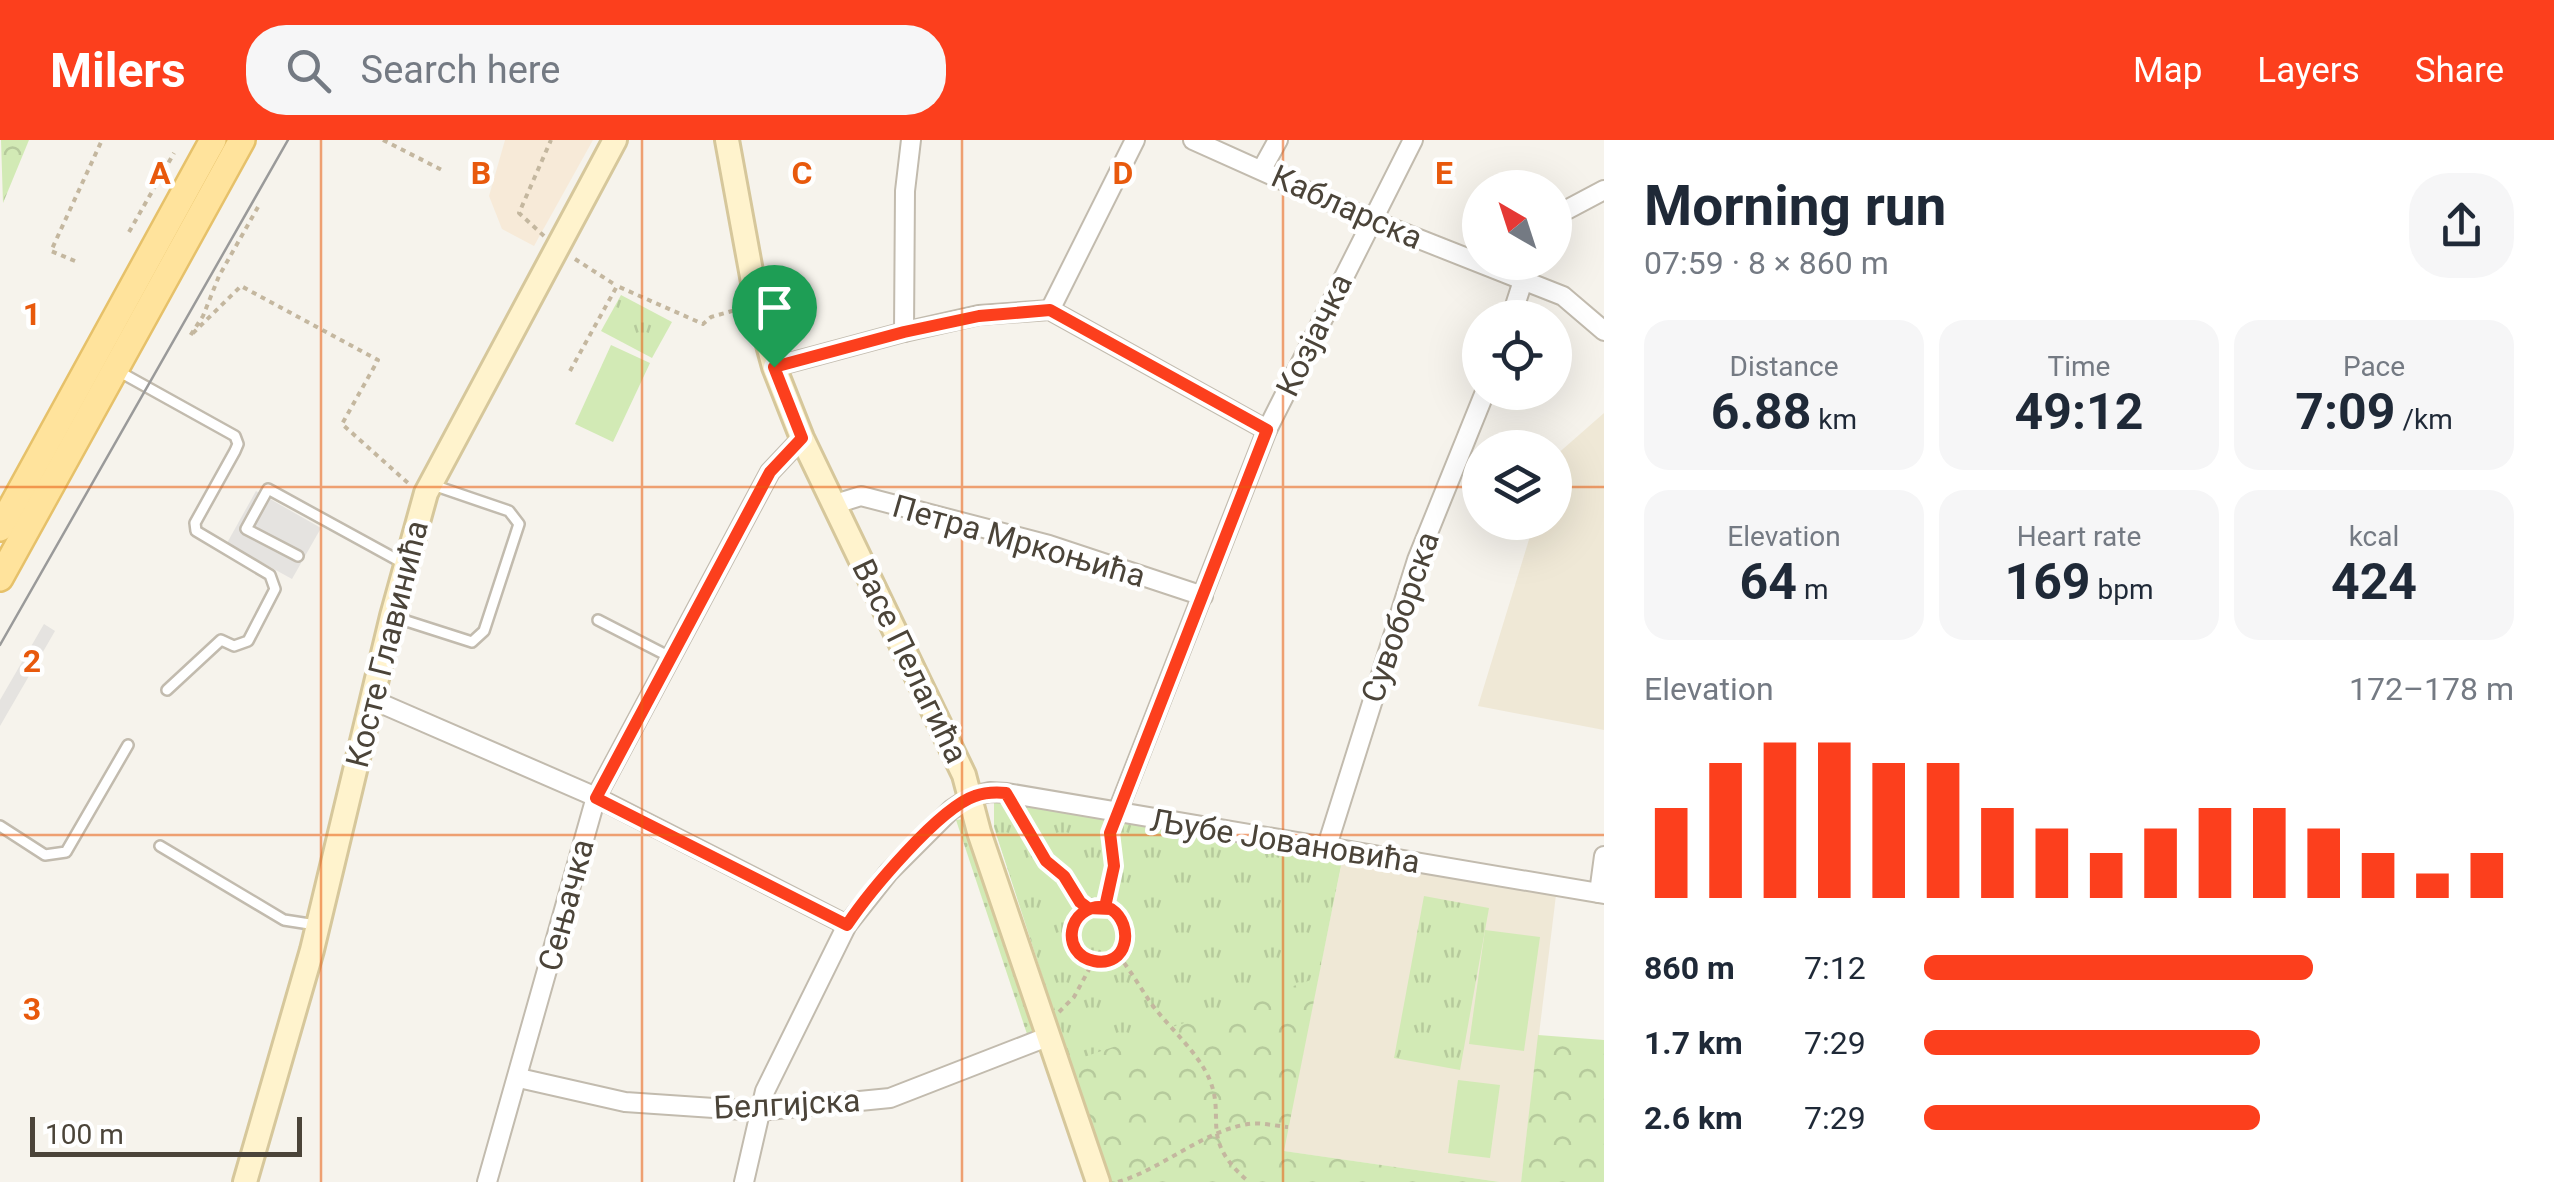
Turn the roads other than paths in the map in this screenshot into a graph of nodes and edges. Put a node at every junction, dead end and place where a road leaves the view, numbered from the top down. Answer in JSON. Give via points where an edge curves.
{"nodes":[{"id":1,"x":213,"y":140,"type":"edge"},
{"id":2,"x":242,"y":140,"type":"edge"},
{"id":3,"x":616,"y":140,"type":"edge"},
{"id":4,"x":728,"y":140,"type":"edge"},
{"id":5,"x":910,"y":140,"type":"edge"},
{"id":6,"x":1135,"y":140,"type":"edge"},
{"id":7,"x":1193,"y":140,"type":"edge"},
{"id":8,"x":1278,"y":140,"type":"edge"},
{"id":9,"x":1413,"y":140,"type":"edge"},
{"id":10,"x":1262,"y":169,"type":"junction"},
{"id":11,"x":1604,"y":190,"type":"edge"},
{"id":12,"x":1572,"y":207,"type":"edge"},
{"id":13,"x":1372,"y":220,"type":"junction"},
{"id":14,"x":1462,"y":250,"type":"edge"},
{"id":15,"x":1539,"y":280,"type":"edge"},
{"id":16,"x":1050,"y":310,"type":"junction"},
{"id":17,"x":1604,"y":331,"type":"edge"},
{"id":18,"x":904,"y":332,"type":"junction"},
{"id":19,"x":774,"y":367,"type":"junction"},
{"id":20,"x":116,"y":370,"type":"junction"},
{"id":21,"x":1478,"y":410,"type":"edge"},
{"id":22,"x":1267,"y":430,"type":"junction"},
{"id":23,"x":802,"y":438,"type":"junction"},
{"id":24,"x":430,"y":484,"type":"junction"},
{"id":25,"x":834,"y":504,"type":"junction"},
{"id":26,"x":0,"y":528,"type":"edge"},
{"id":27,"x":298,"y":556,"type":"dead end"},
{"id":28,"x":405,"y":565,"type":"junction"},
{"id":29,"x":0,"y":578,"type":"edge"},
{"id":30,"x":1203,"y":596,"type":"junction"},
{"id":31,"x":392,"y":616,"type":"junction"},
{"id":32,"x":598,"y":620,"type":"dead end"},
{"id":33,"x":670,"y":657,"type":"junction"},
{"id":34,"x":167,"y":690,"type":"dead end"},
{"id":35,"x":373,"y":700,"type":"junction"},
{"id":36,"x":128,"y":745,"type":"dead end"},
{"id":37,"x":972,"y":796,"type":"junction"},
{"id":38,"x":596,"y":798,"type":"junction"},
{"id":39,"x":1117,"y":813,"type":"junction"},
{"id":40,"x":0,"y":826,"type":"edge"},
{"id":41,"x":160,"y":846,"type":"dead end"},
{"id":42,"x":1327,"y":846,"type":"junction"},
{"id":43,"x":1604,"y":856,"type":"edge"},
{"id":44,"x":1601,"y":894,"type":"edge"},
{"id":45,"x":318,"y":925,"type":"junction"},
{"id":46,"x":847,"y":925,"type":"junction"},
{"id":47,"x":1048,"y":1037,"type":"junction"},
{"id":48,"x":519,"y":1078,"type":"junction"},
{"id":49,"x":758,"y":1111,"type":"junction"},
{"id":50,"x":245,"y":1182,"type":"edge"},
{"id":51,"x":487,"y":1182,"type":"edge"},
{"id":52,"x":744,"y":1182,"type":"edge"},
{"id":53,"x":1098,"y":1182,"type":"edge"}],
"edges":[{"from":1,"to":26,"type":"main road"},
{"from":2,"to":20,"type":"main road"},
{"from":3,"to":24,"type":"street","name":"Косте Главинића"},
{"from":4,"to":19,"type":"street","name":"Васе Пелагића"},
{"from":5,"to":18,"type":"street"},
{"from":6,"to":16,"type":"street"},
{"from":7,"to":10,"type":"street","name":"Кабларска"},
{"from":8,"to":10,"type":"street"},
{"from":9,"to":13,"type":"street","name":"Козјачка"},
{"from":10,"to":13,"type":"street","name":"Кабларска"},
{"from":11,"to":12,"type":"street"},
{"from":13,"to":14,"type":"street","name":"Кабларска"},
{"from":13,"to":22,"type":"street","name":"Козјачка"},
{"from":15,"to":17,"type":"street","name":"Кабларска"},
{"from":16,"to":18,"type":"street"},
{"from":16,"to":22,"type":"street"},
{"from":18,"to":19,"type":"street"},
{"from":19,"to":23,"type":"street","name":"Васе Пелагића"},
{"from":20,"to":29,"type":"main road"},
{"from":20,"to":34,"type":"lane","via":[[235,436],[236,451],[196,531],[274,582],[248,640],[234,646],[220,640]]},
{"from":21,"to":42,"type":"street","name":"Сувоборска","via":[[1417,560]]},
{"from":22,"to":30,"type":"street","name":"Козјачка"},
{"from":23,"to":25,"type":"street","name":"Васе Пелагића"},
{"from":23,"to":33,"type":"street","name":"Сењачка","via":[[770,472]]},
{"from":24,"to":28,"type":"street","name":"Косте Главинића"},
{"from":24,"to":31,"type":"lane","via":[[509,512],[518,524],[484,631],[472,642]]},
{"from":25,"to":30,"type":"street","name":"Петра Мркоњића","via":[[861,496]]},
{"from":25,"to":37,"type":"street","name":"Васе Пелагића"},
{"from":27,"to":28,"type":"lane","via":[[246,529],[268,489]]},
{"from":28,"to":31,"type":"street","name":"Косте Главинића"},
{"from":30,"to":39,"type":"street","name":"Козјачка"},
{"from":31,"to":35,"type":"street","name":"Косте Главинића"},
{"from":32,"to":33,"type":"lane"},
{"from":33,"to":38,"type":"street","name":"Сењачка"},
{"from":35,"to":38,"type":"street"},
{"from":35,"to":45,"type":"street","name":"Косте Главинића"},
{"from":36,"to":40,"type":"lane","via":[[66,852],[45,855]]},
{"from":37,"to":39,"type":"street","name":"Љубе Јовановића","via":[[1006,793]]},
{"from":37,"to":46,"type":"street","via":[[889,872]]},
{"from":37,"to":47,"type":"street","name":"Васе Пелагића"},
{"from":38,"to":46,"type":"street"},
{"from":38,"to":48,"type":"street","name":"Сењачка"},
{"from":39,"to":42,"type":"street","name":"Љубе Јовановића"},
{"from":41,"to":45,"type":"lane","via":[[284,920]]},
{"from":42,"to":44,"type":"street","name":"Љубе Јовановића"},
{"from":43,"to":44,"type":"street","name":"Љубе Јовановића"},
{"from":45,"to":50,"type":"street","name":"Косте Главинића"},
{"from":46,"to":49,"type":"street"},
{"from":47,"to":49,"type":"street","name":"Белгијска","via":[[901,1095]]},
{"from":47,"to":53,"type":"street","name":"Васе Пелагића"},
{"from":48,"to":49,"type":"street","name":"Белгијска","via":[[625,1102]]},
{"from":48,"to":51,"type":"street","name":"Сењачка"},
{"from":49,"to":52,"type":"street"}]}
